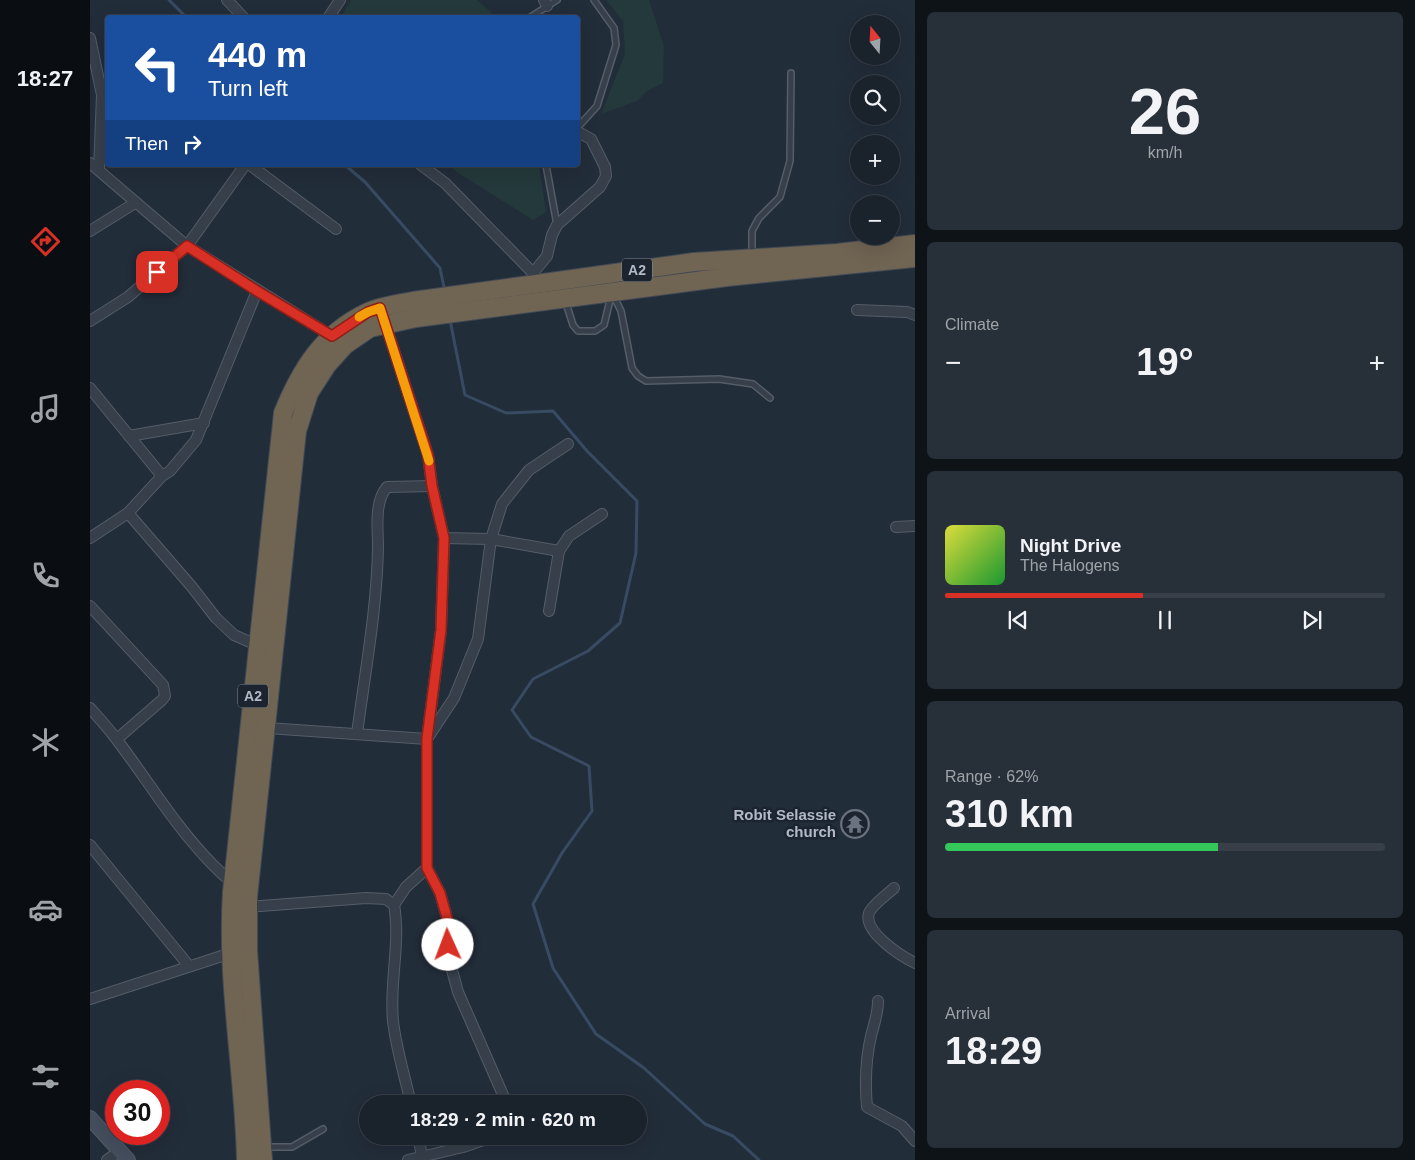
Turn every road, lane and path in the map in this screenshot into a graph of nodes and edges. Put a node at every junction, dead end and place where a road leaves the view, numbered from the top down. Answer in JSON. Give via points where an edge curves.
{"nodes":[{"id":1,"x":226,"y":0,"type":"edge"},
{"id":2,"x":340,"y":0,"type":"edge"},
{"id":3,"x":557,"y":0,"type":"edge"},
{"id":4,"x":594,"y":0,"type":"edge"},
{"id":5,"x":546,"y":3,"type":"edge"},
{"id":6,"x":241,"y":15,"type":"edge"},
{"id":7,"x":330,"y":15,"type":"edge"},
{"id":8,"x":532,"y":15,"type":"edge"},
{"id":9,"x":90,"y":38,"type":"edge"},
{"id":10,"x":791,"y":73,"type":"dead end"},
{"id":11,"x":580,"y":124,"type":"edge"},
{"id":12,"x":580,"y":133,"type":"edge"},
{"id":13,"x":90,"y":163,"type":"edge"},
{"id":14,"x":244,"y":167,"type":"edge"},
{"id":15,"x":253,"y":167,"type":"edge"},
{"id":16,"x":423,"y":167,"type":"edge"},
{"id":17,"x":546,"y":167,"type":"edge"},
{"id":18,"x":99,"y":170,"type":"junction"},
{"id":19,"x":135,"y":203,"type":"junction"},
{"id":20,"x":557,"y":225,"type":"junction"},
{"id":21,"x":336,"y":230,"type":"dead end"},
{"id":22,"x":90,"y":231,"type":"edge"},
{"id":23,"x":915,"y":244,"type":"edge"},
{"id":24,"x":187,"y":246,"type":"junction"},
{"id":25,"x":752,"y":258,"type":"junction"},
{"id":26,"x":915,"y":258,"type":"edge"},
{"id":27,"x":839,"y":260,"type":"junction"},
{"id":28,"x":792,"y":264,"type":"junction"},
{"id":29,"x":534,"y":286,"type":"junction"},
{"id":30,"x":257,"y":291,"type":"junction"},
{"id":31,"x":611,"y":293,"type":"junction"},
{"id":32,"x":565,"y":298,"type":"junction"},
{"id":33,"x":483,"y":300,"type":"junction"},
{"id":34,"x":857,"y":310,"type":"dead end"},
{"id":35,"x":915,"y":315,"type":"edge"},
{"id":36,"x":382,"y":316,"type":"junction"},
{"id":37,"x":90,"y":321,"type":"edge"},
{"id":38,"x":338,"y":340,"type":"junction"},
{"id":39,"x":90,"y":388,"type":"edge"},
{"id":40,"x":770,"y":398,"type":"dead end"},
{"id":41,"x":204,"y":423,"type":"junction"},
{"id":42,"x":129,"y":436,"type":"junction"},
{"id":43,"x":568,"y":444,"type":"dead end"},
{"id":44,"x":162,"y":476,"type":"junction"},
{"id":45,"x":432,"y":486,"type":"junction"},
{"id":46,"x":128,"y":513,"type":"junction"},
{"id":47,"x":602,"y":514,"type":"dead end"},
{"id":48,"x":915,"y":526,"type":"edge"},
{"id":49,"x":896,"y":527,"type":"dead end"},
{"id":50,"x":92,"y":533,"type":"edge"},
{"id":51,"x":444,"y":538,"type":"junction"},
{"id":52,"x":491,"y":540,"type":"junction"},
{"id":53,"x":559,"y":551,"type":"junction"},
{"id":54,"x":90,"y":606,"type":"edge"},
{"id":55,"x":549,"y":611,"type":"dead end"},
{"id":56,"x":267,"y":647,"type":"junction"},
{"id":57,"x":90,"y":708,"type":"edge"},
{"id":58,"x":267,"y":728,"type":"junction"},
{"id":59,"x":357,"y":734,"type":"junction"},
{"id":60,"x":427,"y":738,"type":"junction"},
{"id":61,"x":117,"y":739,"type":"junction"},
{"id":62,"x":90,"y":845,"type":"edge"},
{"id":63,"x":427,"y":868,"type":"junction"},
{"id":64,"x":241,"y":882,"type":"junction"},
{"id":65,"x":894,"y":888,"type":"dead end"},
{"id":66,"x":394,"y":905,"type":"junction"},
{"id":67,"x":248,"y":907,"type":"junction"},
{"id":68,"x":231,"y":953,"type":"junction"},
{"id":69,"x":915,"y":963,"type":"edge"},
{"id":70,"x":189,"y":966,"type":"junction"},
{"id":71,"x":90,"y":999,"type":"edge"},
{"id":72,"x":878,"y":1001,"type":"dead end"},
{"id":73,"x":409,"y":1095,"type":"edge"},
{"id":74,"x":503,"y":1095,"type":"edge"},
{"id":75,"x":250,"y":1103,"type":"junction"},
{"id":76,"x":90,"y":1118,"type":"edge"},
{"id":77,"x":323,"y":1129,"type":"dead end"},
{"id":78,"x":915,"y":1141,"type":"edge"},
{"id":79,"x":420,"y":1145,"type":"edge"},
{"id":80,"x":466,"y":1145,"type":"edge"},
{"id":81,"x":262,"y":1153,"type":"edge"},
{"id":82,"x":422,"y":1156,"type":"junction"},
{"id":83,"x":126,"y":1157,"type":"edge"},
{"id":84,"x":107,"y":1160,"type":"edge"},
{"id":85,"x":246,"y":1160,"type":"edge"},
{"id":86,"x":408,"y":1160,"type":"edge"}],
"edges":[{"from":1,"to":6,"type":"street"},
{"from":2,"to":7,"type":"street"},
{"from":3,"to":5,"type":"lane"},
{"from":4,"to":11,"type":"lane","via":[[614,28],[616,45],[597,106]]},
{"from":5,"to":8,"type":"lane"},
{"from":9,"to":18,"type":"street","via":[[102,95]]},
{"from":10,"to":25,"type":"lane","via":[[790,161],[780,197],[758,218],[752,231]]},
{"from":12,"to":20,"type":"street","via":[[591,139],[606,176],[600,187]]},
{"from":13,"to":18,"type":"street"},
{"from":14,"to":24,"type":"street"},
{"from":15,"to":21,"type":"street"},
{"from":16,"to":29,"type":"street","via":[[445,183]]},
{"from":17,"to":20,"type":"lane"},
{"from":18,"to":19,"type":"street"},
{"from":19,"to":22,"type":"street"},
{"from":19,"to":24,"type":"street"},
{"from":20,"to":29,"type":"street"},
{"from":23,"to":27,"type":"highway"},
{"from":24,"to":30,"type":"street"},
{"from":24,"to":37,"type":"street","via":[[128,297]]},
{"from":25,"to":28,"type":"highway","number":"A2"},
{"from":25,"to":29,"type":"highway","number":"A2","via":[[694,262]]},
{"from":26,"to":27,"type":"highway"},
{"from":27,"to":28,"type":"highway"},
{"from":28,"to":31,"type":"highway","number":"A2","via":[[727,277]]},
{"from":29,"to":32,"type":"highway","number":"A2"},
{"from":29,"to":33,"type":"highway","number":"A2"},
{"from":30,"to":38,"type":"street"},
{"from":30,"to":41,"type":"street"},
{"from":31,"to":32,"type":"highway","number":"A2"},
{"from":31,"to":32,"type":"lane","via":[[604,325],[595,331],[578,331]]},
{"from":31,"to":40,"type":"lane","via":[[621,311],[632,368],[638,376],[646,381],[719,379],[753,384]]},
{"from":33,"to":36,"type":"highway","number":"A2","via":[[416,318]]},
{"from":33,"to":36,"type":"highway","number":"A2","via":[[413,300]]},
{"from":34,"to":35,"type":"street"},
{"from":36,"to":38,"type":"highway","number":"A2","via":[[370,328]]},
{"from":36,"to":45,"type":"street","via":[[428,455]]},
{"from":38,"to":56,"type":"highway","number":"A2","via":[[309,393],[298,431]]},
{"from":39,"to":42,"type":"street"},
{"from":41,"to":42,"type":"street"},
{"from":41,"to":44,"type":"street","via":[[196,440]]},
{"from":42,"to":44,"type":"street"},
{"from":43,"to":52,"type":"street","via":[[529,470],[502,504]]},
{"from":44,"to":46,"type":"street"},
{"from":45,"to":51,"type":"street"},
{"from":45,"to":59,"type":"street","via":[[387,488],[382,493],[377,583]]},
{"from":46,"to":50,"type":"street"},
{"from":46,"to":56,"type":"street","via":[[216,618],[234,635]]},
{"from":47,"to":53,"type":"street","via":[[569,536]]},
{"from":48,"to":49,"type":"street"},
{"from":51,"to":52,"type":"street"},
{"from":51,"to":60,"type":"street","via":[[441,630]]},
{"from":52,"to":53,"type":"street"},
{"from":52,"to":60,"type":"street","via":[[478,639],[454,698]]},
{"from":53,"to":55,"type":"street"},
{"from":54,"to":61,"type":"street","via":[[165,691],[162,700]]},
{"from":56,"to":58,"type":"highway","number":"A2"},
{"from":56,"to":64,"type":"highway","number":"A2"},
{"from":57,"to":61,"type":"street"},
{"from":58,"to":59,"type":"street"},
{"from":58,"to":64,"type":"highway","number":"A2"},
{"from":59,"to":60,"type":"street"},
{"from":60,"to":63,"type":"street"},
{"from":61,"to":64,"type":"street","via":[[158,800],[195,846],[223,875]]},
{"from":62,"to":70,"type":"street"},
{"from":63,"to":66,"type":"street","via":[[406,887]]},
{"from":63,"to":74,"type":"street","via":[[440,893],[447,918],[449,959],[458,992]]},
{"from":64,"to":67,"type":"highway","number":"A2"},
{"from":64,"to":68,"type":"highway","number":"A2","via":[[230,923]]},
{"from":65,"to":69,"type":"street","via":[[870,913],[869,923],[874,932],[901,956]]},
{"from":66,"to":67,"type":"street","via":[[386,899],[366,898]]},
{"from":66,"to":73,"type":"street","via":[[397,921],[393,1021]]},
{"from":67,"to":75,"type":"highway","number":"A2"},
{"from":68,"to":70,"type":"street"},
{"from":68,"to":75,"type":"highway","number":"A2"},
{"from":70,"to":71,"type":"street"},
{"from":72,"to":78,"type":"street","via":[[868,1055],[867,1107],[902,1126]]},
{"from":75,"to":81,"type":"highway","number":"A2"},
{"from":75,"to":85,"type":"highway","number":"A2"},
{"from":76,"to":83,"type":"main road"},
{"from":77,"to":81,"type":"lane","via":[[292,1147]]},
{"from":79,"to":82,"type":"street"},
{"from":80,"to":82,"type":"street"},
{"from":82,"to":86,"type":"street"},
{"from":83,"to":84,"type":"street"}]}
